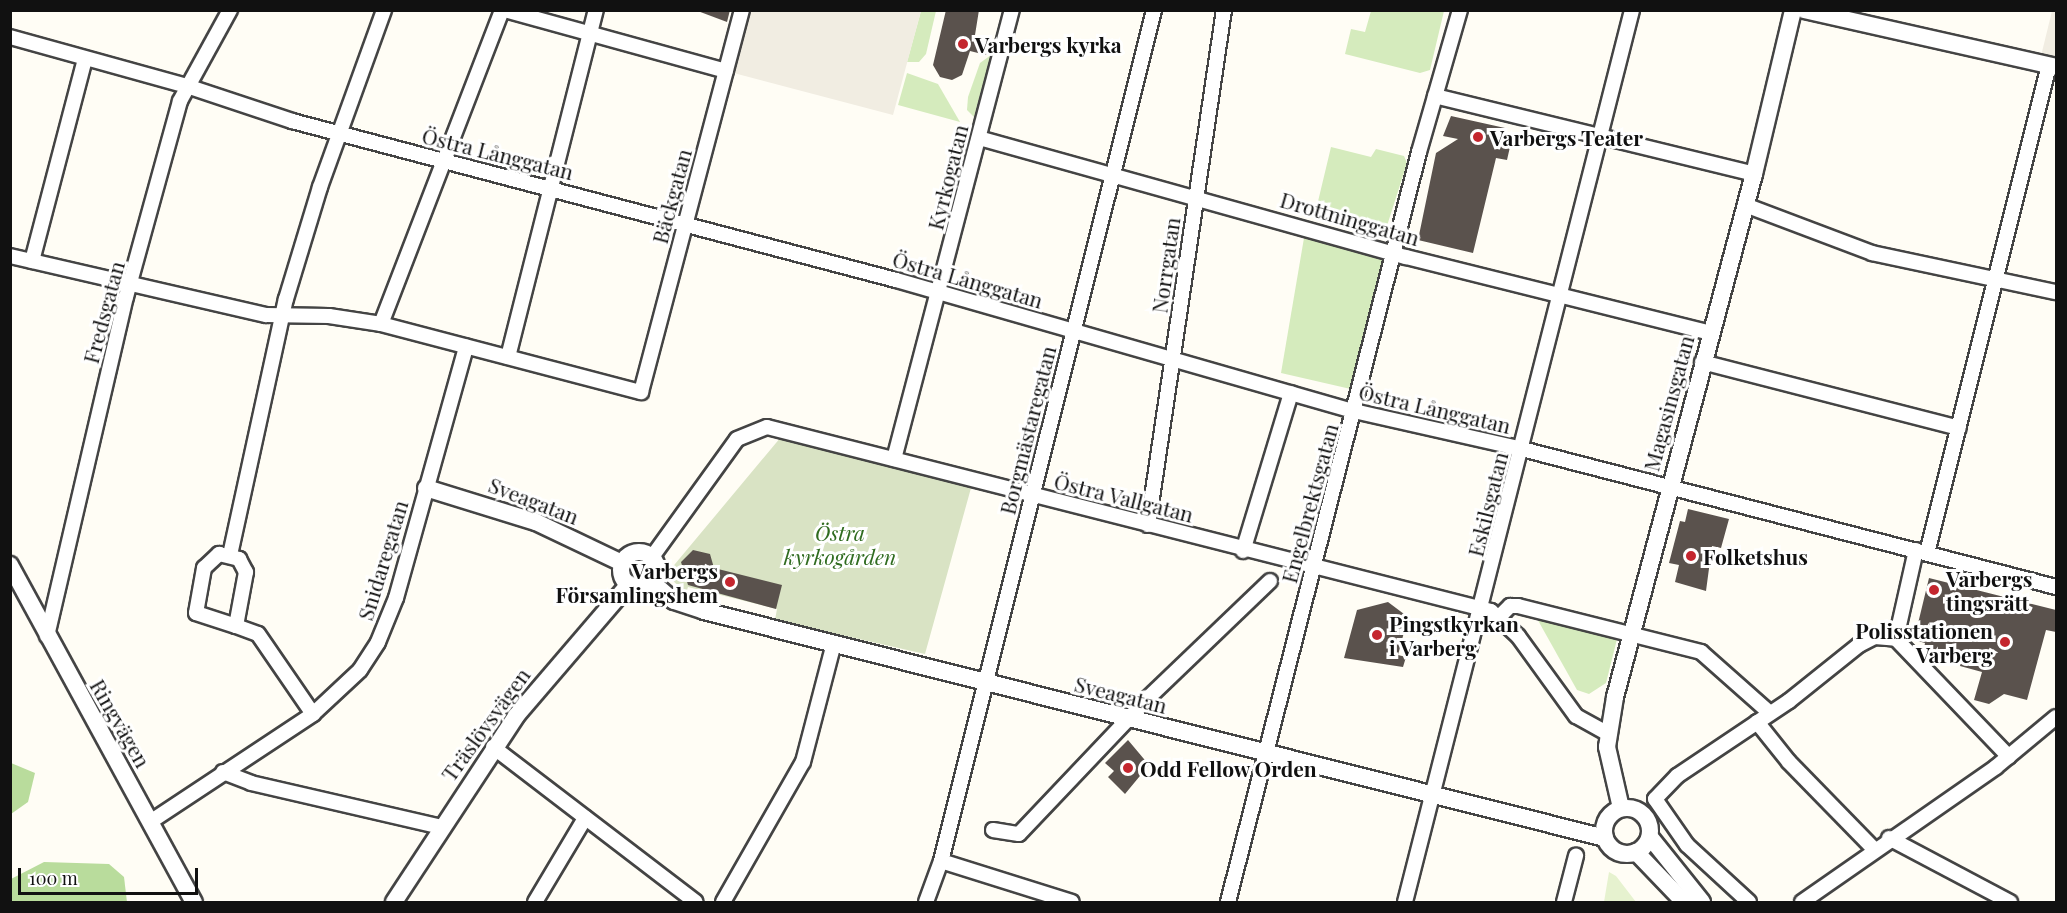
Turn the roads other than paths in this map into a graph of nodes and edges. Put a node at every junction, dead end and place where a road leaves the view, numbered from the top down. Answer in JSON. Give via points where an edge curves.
{"nodes":[{"id":1,"x":230,"y":10,"type":"edge"},
{"id":2,"x":384,"y":10,"type":"edge"},
{"id":3,"x":503,"y":10,"type":"edge"},
{"id":4,"x":596,"y":10,"type":"edge"},
{"id":5,"x":742,"y":10,"type":"edge"},
{"id":6,"x":1012,"y":10,"type":"edge"},
{"id":7,"x":1154,"y":10,"type":"edge"},
{"id":8,"x":1224,"y":10,"type":"edge"},
{"id":9,"x":1460,"y":10,"type":"edge"},
{"id":10,"x":1632,"y":10,"type":"edge"},
{"id":11,"x":1792,"y":10,"type":"edge"},
{"id":12,"x":1804,"y":10,"type":"edge"},
{"id":13,"x":590,"y":35,"type":"junction"},
{"id":14,"x":10,"y":37,"type":"edge"},
{"id":15,"x":85,"y":59,"type":"junction"},
{"id":16,"x":2053,"y":66,"type":"edge"},
{"id":17,"x":726,"y":71,"type":"junction"},
{"id":18,"x":187,"y":86,"type":"junction"},
{"id":19,"x":1435,"y":96,"type":"junction"},
{"id":20,"x":339,"y":133,"type":"junction"},
{"id":21,"x":979,"y":138,"type":"junction"},
{"id":22,"x":1603,"y":138,"type":"junction"},
{"id":23,"x":445,"y":162,"type":"junction"},
{"id":24,"x":1754,"y":174,"type":"junction"},
{"id":25,"x":1113,"y":175,"type":"junction"},
{"id":26,"x":551,"y":188,"type":"junction"},
{"id":27,"x":1197,"y":197,"type":"junction"},
{"id":28,"x":1745,"y":205,"type":"junction"},
{"id":29,"x":686,"y":224,"type":"junction"},
{"id":30,"x":1393,"y":252,"type":"junction"},
{"id":31,"x":10,"y":256,"type":"edge"},
{"id":32,"x":32,"y":261,"type":"junction"},
{"id":33,"x":1996,"y":280,"type":"junction"},
{"id":34,"x":131,"y":284,"type":"junction"},
{"id":35,"x":2056,"y":292,"type":"edge"},
{"id":36,"x":940,"y":293,"type":"junction"},
{"id":37,"x":1561,"y":294,"type":"junction"},
{"id":38,"x":283,"y":317,"type":"junction"},
{"id":39,"x":381,"y":324,"type":"junction"},
{"id":40,"x":1073,"y":330,"type":"junction"},
{"id":41,"x":1710,"y":333,"type":"junction"},
{"id":42,"x":466,"y":347,"type":"junction"},
{"id":43,"x":508,"y":357,"type":"junction"},
{"id":44,"x":1173,"y":357,"type":"junction"},
{"id":45,"x":1702,"y":362,"type":"junction"},
{"id":46,"x":1291,"y":393,"type":"junction"},
{"id":47,"x":1354,"y":411,"type":"junction"},
{"id":48,"x":1959,"y":428,"type":"junction"},
{"id":49,"x":1522,"y":449,"type":"junction"},
{"id":50,"x":894,"y":459,"type":"junction"},
{"id":51,"x":426,"y":488,"type":"junction"},
{"id":52,"x":1669,"y":489,"type":"junction"},
{"id":53,"x":1033,"y":496,"type":"junction"},
{"id":54,"x":1148,"y":525,"type":"junction"},
{"id":55,"x":1243,"y":551,"type":"junction"},
{"id":56,"x":1922,"y":552,"type":"junction"},
{"id":57,"x":230,"y":555,"type":"junction"},
{"id":58,"x":652,"y":557,"type":"junction"},
{"id":59,"x":622,"y":563,"type":"junction"},
{"id":60,"x":10,"y":565,"type":"edge"},
{"id":61,"x":1314,"y":567,"type":"junction"},
{"id":62,"x":1270,"y":581,"type":"dead end"},
{"id":63,"x":652,"y":582,"type":"junction"},
{"id":64,"x":628,"y":584,"type":"junction"},
{"id":65,"x":2056,"y":587,"type":"edge"},
{"id":66,"x":1483,"y":609,"type":"junction"},
{"id":67,"x":1499,"y":617,"type":"junction"},
{"id":68,"x":236,"y":626,"type":"junction"},
{"id":69,"x":1631,"y":633,"type":"junction"},
{"id":70,"x":47,"y":636,"type":"junction"},
{"id":71,"x":1896,"y":639,"type":"junction"},
{"id":72,"x":834,"y":643,"type":"junction"},
{"id":73,"x":984,"y":681,"type":"junction"},
{"id":74,"x":1770,"y":713,"type":"junction"},
{"id":75,"x":313,"y":714,"type":"junction"},
{"id":76,"x":2056,"y":717,"type":"edge"},
{"id":77,"x":1129,"y":720,"type":"junction"},
{"id":78,"x":1756,"y":722,"type":"junction"},
{"id":79,"x":1608,"y":734,"type":"junction"},
{"id":80,"x":493,"y":747,"type":"junction"},
{"id":81,"x":1266,"y":752,"type":"junction"},
{"id":82,"x":2009,"y":757,"type":"junction"},
{"id":83,"x":223,"y":772,"type":"junction"},
{"id":84,"x":1433,"y":795,"type":"junction"},
{"id":85,"x":1621,"y":808,"type":"junction"},
{"id":86,"x":585,"y":818,"type":"junction"},
{"id":87,"x":150,"y":822,"type":"junction"},
{"id":88,"x":441,"y":827,"type":"junction"},
{"id":89,"x":993,"y":830,"type":"dead end"},
{"id":90,"x":1650,"y":837,"type":"junction"},
{"id":91,"x":1605,"y":838,"type":"junction"},
{"id":92,"x":1889,"y":838,"type":"junction"},
{"id":93,"x":1873,"y":848,"type":"junction"},
{"id":94,"x":1636,"y":852,"type":"junction"},
{"id":95,"x":1576,"y":856,"type":"dead end"},
{"id":96,"x":942,"y":861,"type":"junction"},
{"id":97,"x":1051,"y":900,"type":"edge"},
{"id":98,"x":194,"y":903,"type":"edge"},
{"id":99,"x":394,"y":903,"type":"edge"},
{"id":100,"x":534,"y":903,"type":"edge"},
{"id":101,"x":696,"y":903,"type":"edge"},
{"id":102,"x":723,"y":903,"type":"edge"},
{"id":103,"x":926,"y":903,"type":"edge"},
{"id":104,"x":1072,"y":903,"type":"edge"},
{"id":105,"x":1228,"y":903,"type":"edge"},
{"id":106,"x":1405,"y":903,"type":"edge"},
{"id":107,"x":1564,"y":903,"type":"edge"},
{"id":108,"x":1684,"y":903,"type":"edge"},
{"id":109,"x":1702,"y":903,"type":"edge"},
{"id":110,"x":1749,"y":903,"type":"edge"},
{"id":111,"x":1802,"y":903,"type":"edge"},
{"id":112,"x":2010,"y":903,"type":"edge"}],
"edges":[{"from":1,"to":18,"type":"street","name":"Fredsgatan"},
{"from":2,"to":20,"type":"street"},
{"from":3,"to":13,"type":"street"},
{"from":3,"to":23,"type":"street"},
{"from":4,"to":13,"type":"street"},
{"from":5,"to":17,"type":"street","name":"Bäckgatan"},
{"from":6,"to":21,"type":"street","name":"Kyrkogatan"},
{"from":7,"to":25,"type":"street","name":"Borgmästaregatan"},
{"from":8,"to":27,"type":"street","name":"Norrgatan"},
{"from":9,"to":19,"type":"street","name":"Engelbrektsgatan"},
{"from":10,"to":22,"type":"street","name":"Eskilsgatan"},
{"from":11,"to":24,"type":"street","name":"Magasinsgatan"},
{"from":12,"to":16,"type":"street"},
{"from":13,"to":17,"type":"street"},
{"from":13,"to":26,"type":"street"},
{"from":14,"to":15,"type":"street","name":"Östra Långgatan"},
{"from":15,"to":18,"type":"street","name":"Östra Långgatan"},
{"from":15,"to":32,"type":"street"},
{"from":16,"to":33,"type":"street"},
{"from":17,"to":29,"type":"street","name":"Bäckgatan"},
{"from":18,"to":20,"type":"street","name":"Östra Långgatan"},
{"from":18,"to":34,"type":"street","name":"Fredsgatan"},
{"from":19,"to":22,"type":"street"},
{"from":19,"to":30,"type":"street","name":"Engelbrektsgatan"},
{"from":20,"to":23,"type":"street","name":"Östra Långgatan"},
{"from":20,"to":38,"type":"street"},
{"from":21,"to":25,"type":"street","name":"Drottninggatan"},
{"from":21,"to":36,"type":"street","name":"Kyrkogatan"},
{"from":22,"to":24,"type":"street"},
{"from":22,"to":37,"type":"street","name":"Eskilsgatan"},
{"from":23,"to":26,"type":"street","name":"Östra Långgatan"},
{"from":23,"to":39,"type":"street"},
{"from":24,"to":28,"type":"street","name":"Magasinsgatan"},
{"from":25,"to":27,"type":"street","name":"Drottninggatan"},
{"from":25,"to":40,"type":"street","name":"Borgmästaregatan"},
{"from":26,"to":29,"type":"street","name":"Östra Långgatan"},
{"from":26,"to":43,"type":"street"},
{"from":27,"to":30,"type":"street","name":"Drottninggatan"},
{"from":27,"to":44,"type":"street","name":"Norrgatan"},
{"from":28,"to":33,"type":"street","via":[[1872,253]]},
{"from":28,"to":41,"type":"street","name":"Magasinsgatan"},
{"from":29,"to":36,"type":"street","name":"Östra Långgatan"},
{"from":29,"to":43,"type":"street","name":"Bäckgatan","via":[[641,392]]},
{"from":30,"to":37,"type":"street","name":"Drottninggatan"},
{"from":30,"to":47,"type":"street","name":"Engelbrektsgatan"},
{"from":31,"to":32,"type":"street"},
{"from":32,"to":34,"type":"street"},
{"from":33,"to":35,"type":"street"},
{"from":33,"to":48,"type":"street"},
{"from":34,"to":38,"type":"street"},
{"from":34,"to":70,"type":"street","name":"Fredsgatan"},
{"from":36,"to":40,"type":"street","name":"Östra Långgatan"},
{"from":36,"to":50,"type":"street","name":"Kyrkogatan"},
{"from":37,"to":41,"type":"street","name":"Drottninggatan"},
{"from":37,"to":49,"type":"street","name":"Eskilsgatan"},
{"from":38,"to":39,"type":"street","via":[[329,316]]},
{"from":38,"to":57,"type":"street"},
{"from":39,"to":42,"type":"street"},
{"from":40,"to":44,"type":"street","name":"Östra Långgatan"},
{"from":40,"to":53,"type":"street","name":"Borgmästaregatan"},
{"from":41,"to":45,"type":"street","name":"Magasinsgatan"},
{"from":42,"to":43,"type":"street"},
{"from":42,"to":51,"type":"street","name":"Snidaregatan"},
{"from":44,"to":46,"type":"street","name":"Östra Långgatan"},
{"from":44,"to":54,"type":"street","name":"Norrgatan"},
{"from":45,"to":48,"type":"street"},
{"from":45,"to":52,"type":"street","name":"Magasinsgatan"},
{"from":46,"to":47,"type":"street","name":"Östra Långgatan"},
{"from":46,"to":55,"type":"street"},
{"from":47,"to":49,"type":"street","name":"Östra Långgatan"},
{"from":47,"to":61,"type":"street","name":"Engelbrektsgatan"},
{"from":48,"to":56,"type":"street"},
{"from":49,"to":52,"type":"street","name":"Östra Långgatan"},
{"from":49,"to":66,"type":"street","name":"Eskilsgatan"},
{"from":50,"to":53,"type":"street","name":"Östra Vallgatan"},
{"from":50,"to":58,"type":"street","name":"Östra Vallgatan","via":[[755,428],[733,445]]},
{"from":51,"to":59,"type":"street","name":"Sveagatan","via":[[536,522]]},
{"from":51,"to":75,"type":"street","name":"Snidaregatan","via":[[396,598],[378,642],[360,670]]},
{"from":52,"to":56,"type":"street","name":"Östra Långgatan"},
{"from":52,"to":69,"type":"street","name":"Magasinsgatan"},
{"from":53,"to":54,"type":"street","name":"Östra Vallgatan"},
{"from":53,"to":73,"type":"street","name":"Borgmästaregatan"},
{"from":54,"to":55,"type":"street","name":"Östra Vallgatan"},
{"from":55,"to":61,"type":"street","name":"Östra Vallgatan"},
{"from":56,"to":65,"type":"street","name":"Östra Långgatan"},
{"from":56,"to":71,"type":"street"},
{"from":57,"to":68,"type":"street","via":[[239,559],[246,572]]},
{"from":57,"to":68,"type":"street","via":[[219,554],[207,562],[196,613]]},
{"from":58,"to":59,"type":"street","via":[[638,551]]},
{"from":58,"to":63,"type":"street","via":[[657,572]]},
{"from":59,"to":64,"type":"street","via":[[621,572]]},
{"from":60,"to":70,"type":"street","name":"Ringvägen"},
{"from":61,"to":66,"type":"street","name":"Östra Vallgatan"},
{"from":61,"to":81,"type":"street","name":"Engelbrektsgatan"},
{"from":62,"to":77,"type":"street"},
{"from":63,"to":64,"type":"street","via":[[638,588]]},
{"from":63,"to":72,"type":"street","name":"Sveagatan","via":[[687,606]]},
{"from":64,"to":80,"type":"street","name":"Träslövsvägen","via":[[550,672]]},
{"from":66,"to":67,"type":"street","name":"Östra Vallgatan"},
{"from":66,"to":84,"type":"street","name":"Eskilsgatan"},
{"from":67,"to":69,"type":"street","via":[[1510,606],[1518,606]]},
{"from":67,"to":79,"type":"street","via":[[1570,710],[1594,730]]},
{"from":68,"to":75,"type":"street","via":[[258,634]]},
{"from":69,"to":74,"type":"street","via":[[1701,652]]},
{"from":69,"to":79,"type":"street","name":"Magasinsgatan"},
{"from":70,"to":87,"type":"street","name":"Ringvägen"},
{"from":71,"to":74,"type":"street","via":[[1868,639]]},
{"from":71,"to":82,"type":"street"},
{"from":72,"to":73,"type":"street","name":"Sveagatan"},
{"from":72,"to":102,"type":"street","via":[[803,762]]},
{"from":73,"to":77,"type":"street","name":"Sveagatan"},
{"from":73,"to":96,"type":"street","name":"Borgmästaregatan"},
{"from":74,"to":78,"type":"street"},
{"from":75,"to":83,"type":"street","name":"Snidaregatan"},
{"from":76,"to":82,"type":"street"},
{"from":77,"to":81,"type":"street","name":"Sveagatan"},
{"from":77,"to":89,"type":"street","via":[[1019,834]]},
{"from":78,"to":93,"type":"street","via":[[1789,762]]},
{"from":78,"to":110,"type":"street","via":[[1677,776],[1655,799],[1687,845]]},
{"from":79,"to":85,"type":"street","name":"Magasinsgatan","via":[[1609,767]]},
{"from":80,"to":86,"type":"street"},
{"from":80,"to":88,"type":"street","name":"Träslövsvägen"},
{"from":81,"to":84,"type":"street","name":"Sveagatan"},
{"from":81,"to":105,"type":"street","name":"Engelbrektsgatan"},
{"from":82,"to":92,"type":"street"},
{"from":83,"to":87,"type":"street","name":"Snidaregatan"},
{"from":83,"to":88,"type":"street","via":[[251,783]]},
{"from":84,"to":91,"type":"street","name":"Sveagatan"},
{"from":84,"to":106,"type":"street","name":"Eskilsgatan"},
{"from":85,"to":90,"type":"street","via":[[1642,812],[1650,826]]},
{"from":85,"to":91,"type":"street","via":[[1607,820]]},
{"from":86,"to":100,"type":"street"},
{"from":86,"to":101,"type":"street"},
{"from":87,"to":98,"type":"street","name":"Ringvägen"},
{"from":88,"to":99,"type":"street","name":"Träslövsvägen"},
{"from":90,"to":94,"type":"street"},
{"from":90,"to":109,"type":"street"},
{"from":91,"to":94,"type":"street","via":[[1618,852]]},
{"from":92,"to":93,"type":"street"},
{"from":92,"to":112,"type":"street"},
{"from":93,"to":111,"type":"street"},
{"from":94,"to":108,"type":"street"},
{"from":95,"to":107,"type":"street"},
{"from":96,"to":97,"type":"street"},
{"from":96,"to":103,"type":"street","name":"Borgmästaregatan"},
{"from":97,"to":104,"type":"street"}]}
